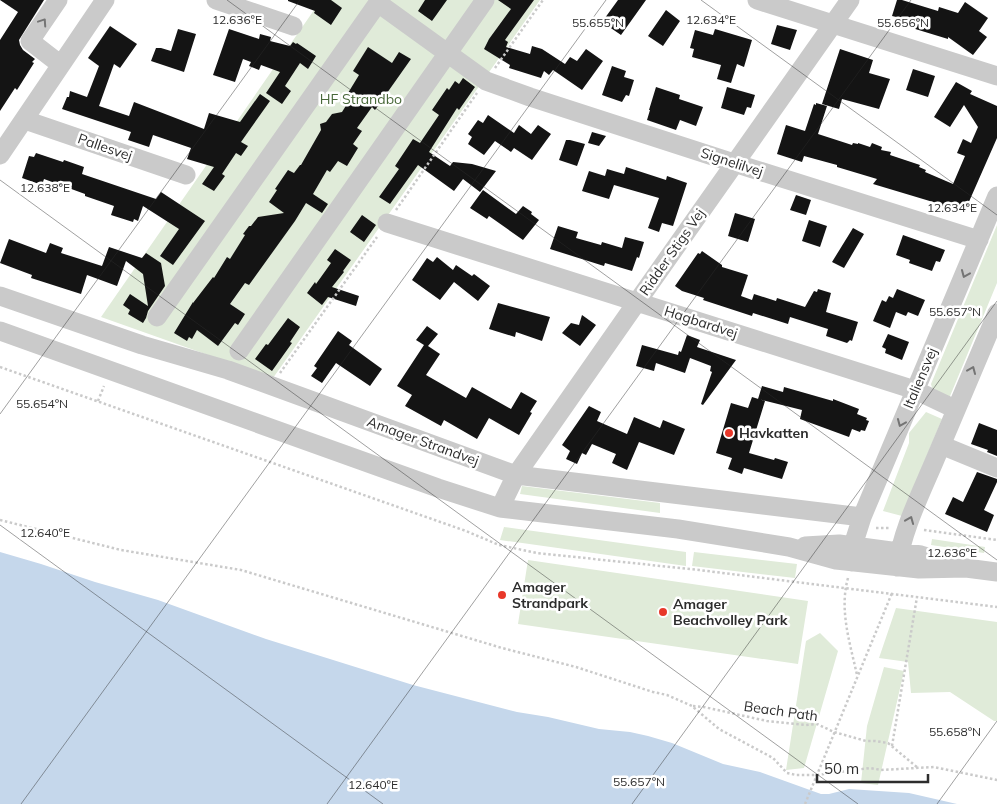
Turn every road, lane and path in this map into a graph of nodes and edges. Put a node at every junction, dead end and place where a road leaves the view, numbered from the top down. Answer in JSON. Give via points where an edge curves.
{"nodes":[{"id":1,"x":58,"y":0,"type":"edge"},
{"id":2,"x":105,"y":0,"type":"edge"},
{"id":3,"x":216,"y":0,"type":"edge"},
{"id":4,"x":485,"y":0,"type":"edge"},
{"id":5,"x":543,"y":0,"type":"edge"},
{"id":6,"x":757,"y":0,"type":"edge"},
{"id":7,"x":850,"y":0,"type":"edge"},
{"id":8,"x":379,"y":1,"type":"edge"},
{"id":9,"x":833,"y":24,"type":"junction"},
{"id":10,"x":293,"y":26,"type":"dead end"},
{"id":11,"x":447,"y":54,"type":"junction"},
{"id":12,"x":61,"y":65,"type":"junction"},
{"id":13,"x":997,"y":76,"type":"edge"},
{"id":14,"x":486,"y":81,"type":"junction"},
{"id":15,"x":25,"y":120,"type":"junction"},
{"id":16,"x":0,"y":155,"type":"edge"},
{"id":17,"x":734,"y":163,"type":"junction"},
{"id":18,"x":186,"y":175,"type":"dead end"},
{"id":19,"x":997,"y":196,"type":"edge"},
{"id":20,"x":387,"y":223,"type":"junction"},
{"id":21,"x":979,"y":240,"type":"junction"},
{"id":22,"x":0,"y":296,"type":"edge"},
{"id":23,"x":637,"y":302,"type":"junction"},
{"id":24,"x":997,"y":313,"type":"edge"},
{"id":25,"x":158,"y":316,"type":"dead end"},
{"id":26,"x":0,"y":331,"type":"edge"},
{"id":27,"x":239,"y":351,"type":"dead end"},
{"id":28,"x":271,"y":386,"type":"junction"},
{"id":29,"x":915,"y":390,"type":"junction"},
{"id":30,"x":955,"y":409,"type":"junction"},
{"id":31,"x":941,"y":445,"type":"junction"},
{"id":32,"x":997,"y":468,"type":"edge"},
{"id":33,"x":516,"y":475,"type":"junction"},
{"id":34,"x":500,"y":508,"type":"junction"},
{"id":35,"x":0,"y":520,"type":"edge"},
{"id":36,"x":868,"y":523,"type":"junction"},
{"id":37,"x":892,"y":528,"type":"dead end"},
{"id":38,"x":917,"y":529,"type":"dead end"},
{"id":39,"x":997,"y":540,"type":"edge"},
{"id":40,"x":853,"y":554,"type":"junction"},
{"id":41,"x":898,"y":560,"type":"junction"},
{"id":42,"x":997,"y":572,"type":"edge"},
{"id":43,"x":892,"y":593,"type":"dead end"},
{"id":44,"x":917,"y":597,"type":"dead end"},
{"id":45,"x":857,"y":676,"type":"junction"},
{"id":46,"x":692,"y":706,"type":"junction"},
{"id":47,"x":834,"y":732,"type":"junction"},
{"id":48,"x":892,"y":746,"type":"junction"},
{"id":49,"x":918,"y":768,"type":"junction"},
{"id":50,"x":817,"y":774,"type":"junction"},
{"id":51,"x":997,"y":780,"type":"edge"},
{"id":52,"x":805,"y":804,"type":"edge"}],
"edges":[{"from":12,"to":1,"type":"street","one_way":true,"via":[[30,41]]},
{"from":2,"to":12,"type":"street"},
{"from":3,"to":10,"type":"street"},
{"from":4,"to":11,"type":"street"},
{"from":5,"to":14,"type":"path"},
{"from":6,"to":9,"type":"street"},
{"from":7,"to":9,"type":"street","name":"Ridder Stigs Vej"},
{"from":8,"to":11,"type":"street","name":"Signelilvej"},
{"from":8,"to":25,"type":"street"},
{"from":9,"to":13,"type":"street"},
{"from":9,"to":17,"type":"street","name":"Ridder Stigs Vej"},
{"from":11,"to":14,"type":"street","name":"Signelilvej"},
{"from":11,"to":27,"type":"street"},
{"from":12,"to":15,"type":"street"},
{"from":14,"to":17,"type":"street","name":"Signelilvej"},
{"from":14,"to":20,"type":"path"},
{"from":15,"to":16,"type":"street"},
{"from":15,"to":18,"type":"street","name":"Pallesvej"},
{"from":17,"to":21,"type":"street","name":"Signelilvej"},
{"from":17,"to":23,"type":"street","name":"Ridder Stigs Vej"},
{"from":19,"to":21,"type":"street","name":"Italiensvej"},
{"from":20,"to":23,"type":"street","name":"Hagbardvej"},
{"from":20,"to":28,"type":"path"},
{"from":21,"to":29,"type":"street","name":"Italiensvej","one_way":true},
{"from":22,"to":28,"type":"street","name":"Amager Strandvej"},
{"from":23,"to":29,"type":"street","name":"Hagbardvej"},
{"from":23,"to":33,"type":"street","name":"Ridder Stigs Vej"},
{"from":30,"to":24,"type":"street","one_way":true},
{"from":26,"to":34,"type":"street"},
{"from":28,"to":33,"type":"street","name":"Amager Strandvej"},
{"from":29,"to":30,"type":"street","name":"Hagbardvej"},
{"from":29,"to":36,"type":"street","name":"Italiensvej","one_way":true},
{"from":30,"to":31,"type":"street"},
{"from":31,"to":32,"type":"street"},
{"from":41,"to":31,"type":"street","one_way":true,"via":[[907,528]]},
{"from":33,"to":34,"type":"street","name":"Ridder Stigs Vej"},
{"from":33,"to":36,"type":"street","name":"Amager Strandvej"},
{"from":34,"to":40,"type":"street","via":[[789,547],[838,544]]},
{"from":35,"to":46,"type":"path","via":[[121,550],[241,570],[576,667]]},
{"from":36,"to":37,"type":"path"},
{"from":36,"to":40,"type":"street","name":"Italiensvej"},
{"from":38,"to":39,"type":"path"},
{"from":40,"to":41,"type":"street"},
{"from":40,"to":45,"type":"path","via":[[845,588],[845,619]]},
{"from":41,"to":42,"type":"street","via":[[919,569],[966,568]]},
{"from":43,"to":45,"type":"path"},
{"from":44,"to":48,"type":"path"},
{"from":45,"to":47,"type":"path"},
{"from":46,"to":47,"type":"path","name":"Beach Path","via":[[767,721],[817,724]]},
{"from":46,"to":50,"type":"path","via":[[719,729],[773,758],[787,772]]},
{"from":47,"to":48,"type":"path","name":"Beach Path"},
{"from":47,"to":50,"type":"path"},
{"from":48,"to":49,"type":"path","name":"Beach Path"},
{"from":49,"to":50,"type":"path","via":[[870,768]]},
{"from":49,"to":51,"type":"path","via":[[934,767]]},
{"from":50,"to":52,"type":"path"}]}
